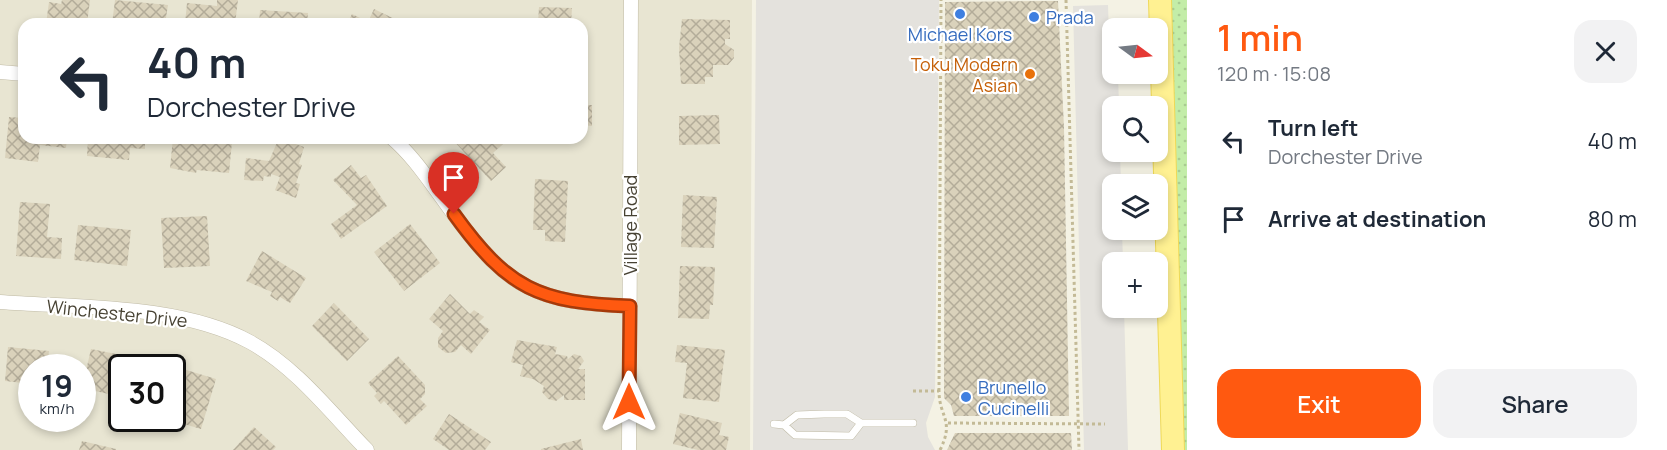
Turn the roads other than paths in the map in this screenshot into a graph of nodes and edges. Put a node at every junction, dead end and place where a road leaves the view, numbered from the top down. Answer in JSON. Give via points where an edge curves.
{"nodes":[{"id":1,"x":631,"y":0,"type":"edge"},
{"id":2,"x":1160,"y":0,"type":"edge"},
{"id":3,"x":0,"y":72,"type":"edge"},
{"id":4,"x":18,"y":74,"type":"edge"},
{"id":5,"x":398,"y":144,"type":"edge"},
{"id":6,"x":0,"y":302,"type":"edge"},
{"id":7,"x":630,"y":306,"type":"junction"},
{"id":8,"x":861,"y":423,"type":"junction"},
{"id":9,"x":913,"y":423,"type":"dead end"},
{"id":10,"x":774,"y":424,"type":"dead end"},
{"id":11,"x":784,"y":425,"type":"junction"},
{"id":12,"x":367,"y":450,"type":"edge"},
{"id":13,"x":629,"y":450,"type":"edge"},
{"id":14,"x":1173,"y":450,"type":"edge"}],
"edges":[{"from":1,"to":7,"type":"street","name":"Village Road"},
{"from":2,"to":14,"type":"main road"},
{"from":3,"to":4,"type":"street"},
{"from":5,"to":7,"type":"street","via":[[417,163],[478,249],[507,275],[538,293],[565,301]]},
{"from":6,"to":12,"type":"street","name":"Winchester Drive","via":[[164,315],[219,328],[252,342],[293,373]]},
{"from":7,"to":13,"type":"street","name":"Village Road"},
{"from":8,"to":9,"type":"lane"},
{"from":8,"to":11,"type":"lane","via":[[847,414],[824,414],[797,415]]},
{"from":8,"to":11,"type":"lane","via":[[851,436],[795,435]]},
{"from":10,"to":11,"type":"lane"}]}
